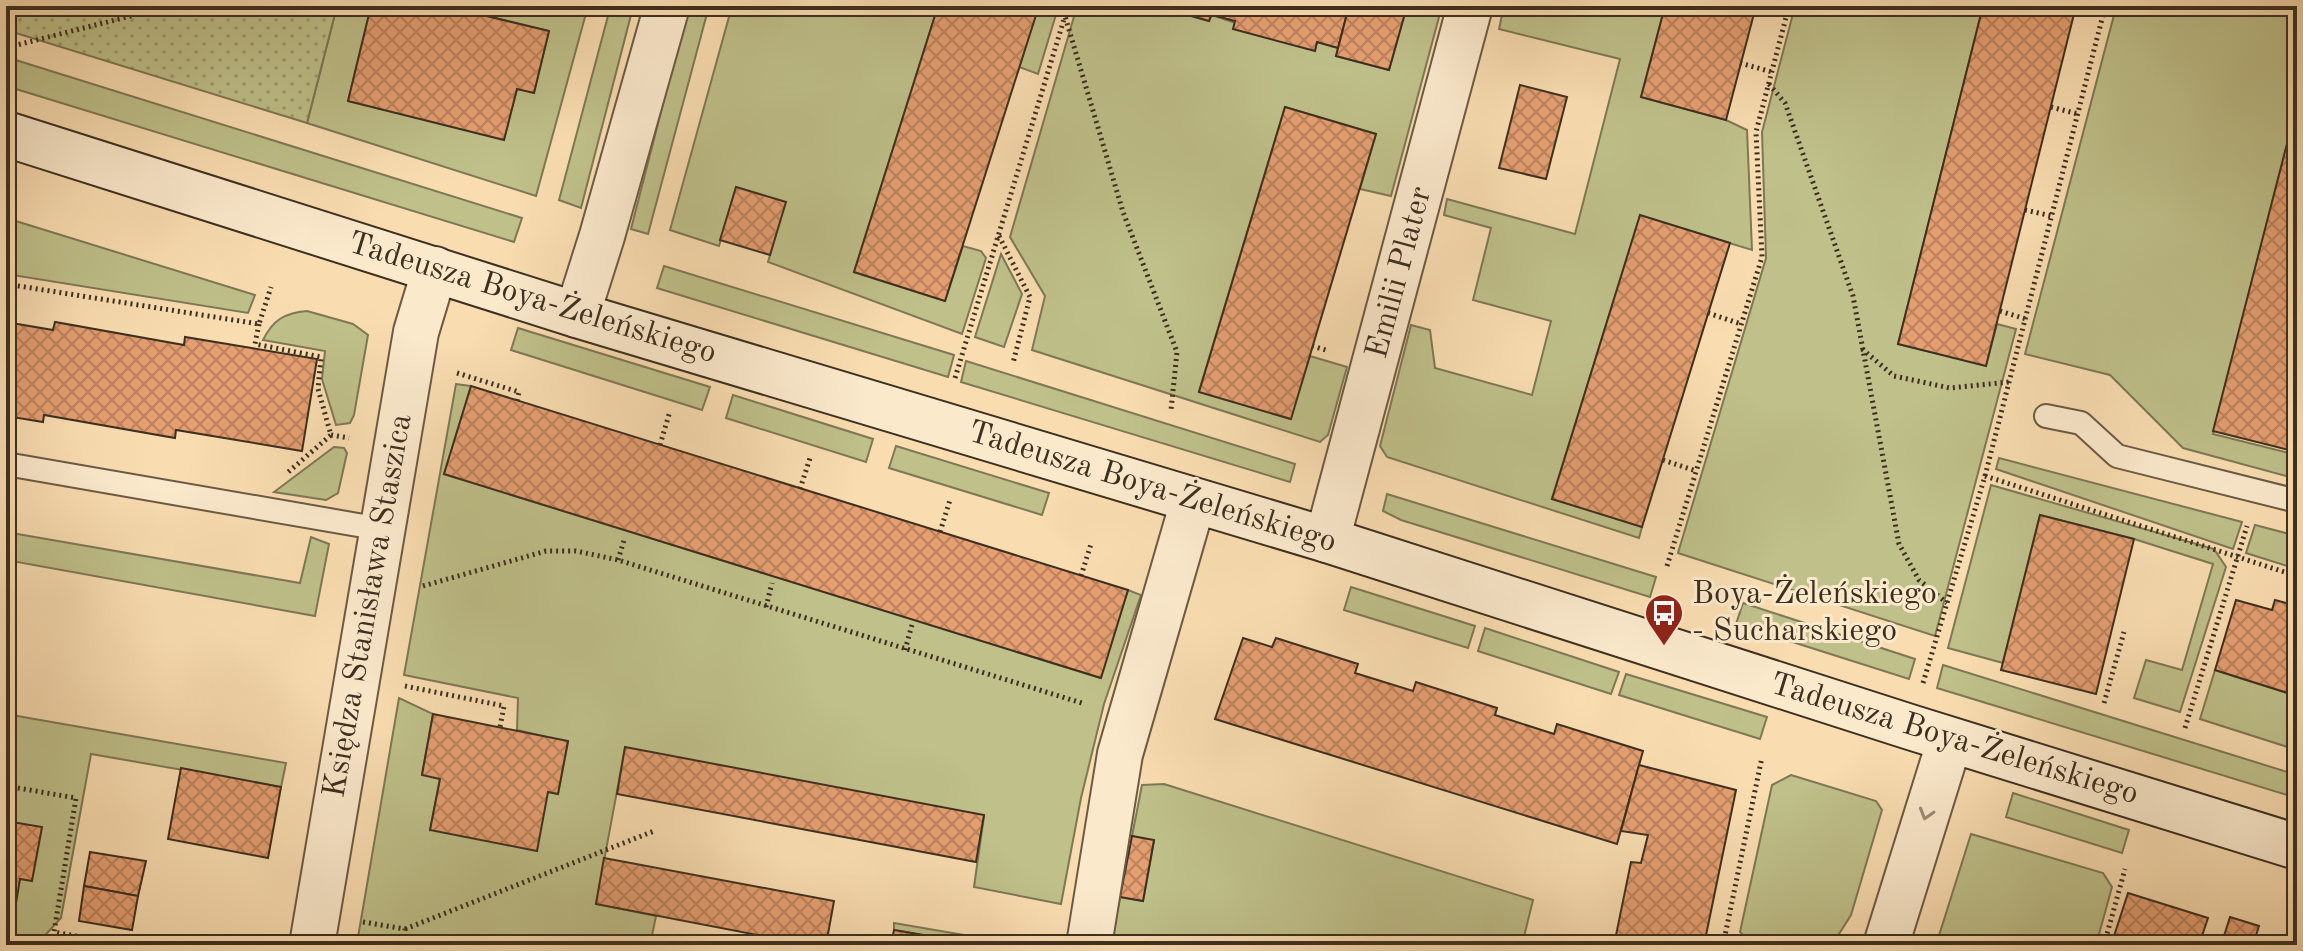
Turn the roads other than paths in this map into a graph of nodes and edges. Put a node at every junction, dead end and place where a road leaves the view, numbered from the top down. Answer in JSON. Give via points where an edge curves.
{"nodes":[{"id":1,"x":667,"y":6,"type":"edge"},
{"id":2,"x":1470,"y":6,"type":"edge"},
{"id":3,"x":6,"y":134,"type":"edge"},
{"id":4,"x":435,"y":269,"type":"junction"},
{"id":5,"x":577,"y":315,"type":"junction"},
{"id":6,"x":2046,"y":416,"type":"dead end"},
{"id":7,"x":6,"y":464,"type":"edge"},
{"id":8,"x":2297,"y":501,"type":"edge"},
{"id":9,"x":1193,"y":502,"type":"junction"},
{"id":10,"x":381,"y":529,"type":"junction"},
{"id":11,"x":1327,"y":540,"type":"junction"},
{"id":12,"x":1930,"y":734,"type":"junction"},
{"id":13,"x":2297,"y":847,"type":"edge"},
{"id":14,"x":312,"y":945,"type":"edge"},
{"id":15,"x":1089,"y":945,"type":"edge"},
{"id":16,"x":1886,"y":945,"type":"edge"}],
"edges":[{"from":1,"to":5,"type":"street"},
{"from":2,"to":11,"type":"street","name":"Emilii Plater"},
{"from":3,"to":4,"type":"street","name":"Tadeusza Boya-Żeleńskiego"},
{"from":4,"to":5,"type":"street","name":"Tadeusza Boya-Żeleńskiego"},
{"from":4,"to":10,"type":"street","name":"Księdza Stanisława Staszica","via":[[416,332]]},
{"from":5,"to":9,"type":"street","name":"Tadeusza Boya-Żeleńskiego"},
{"from":6,"to":8,"type":"lane","via":[[2081,423],[2117,456]]},
{"from":7,"to":10,"type":"lane"},
{"from":9,"to":11,"type":"street","name":"Tadeusza Boya-Żeleńskiego"},
{"from":9,"to":15,"type":"street","via":[[1120,754]]},
{"from":10,"to":14,"type":"street","name":"Księdza Stanisława Staszica"},
{"from":11,"to":12,"type":"street","name":"Tadeusza Boya-Żeleńskiego"},
{"from":12,"to":13,"type":"street","name":"Tadeusza Boya-Żeleńskiego"},
{"from":12,"to":16,"type":"street","one_way":true}]}
